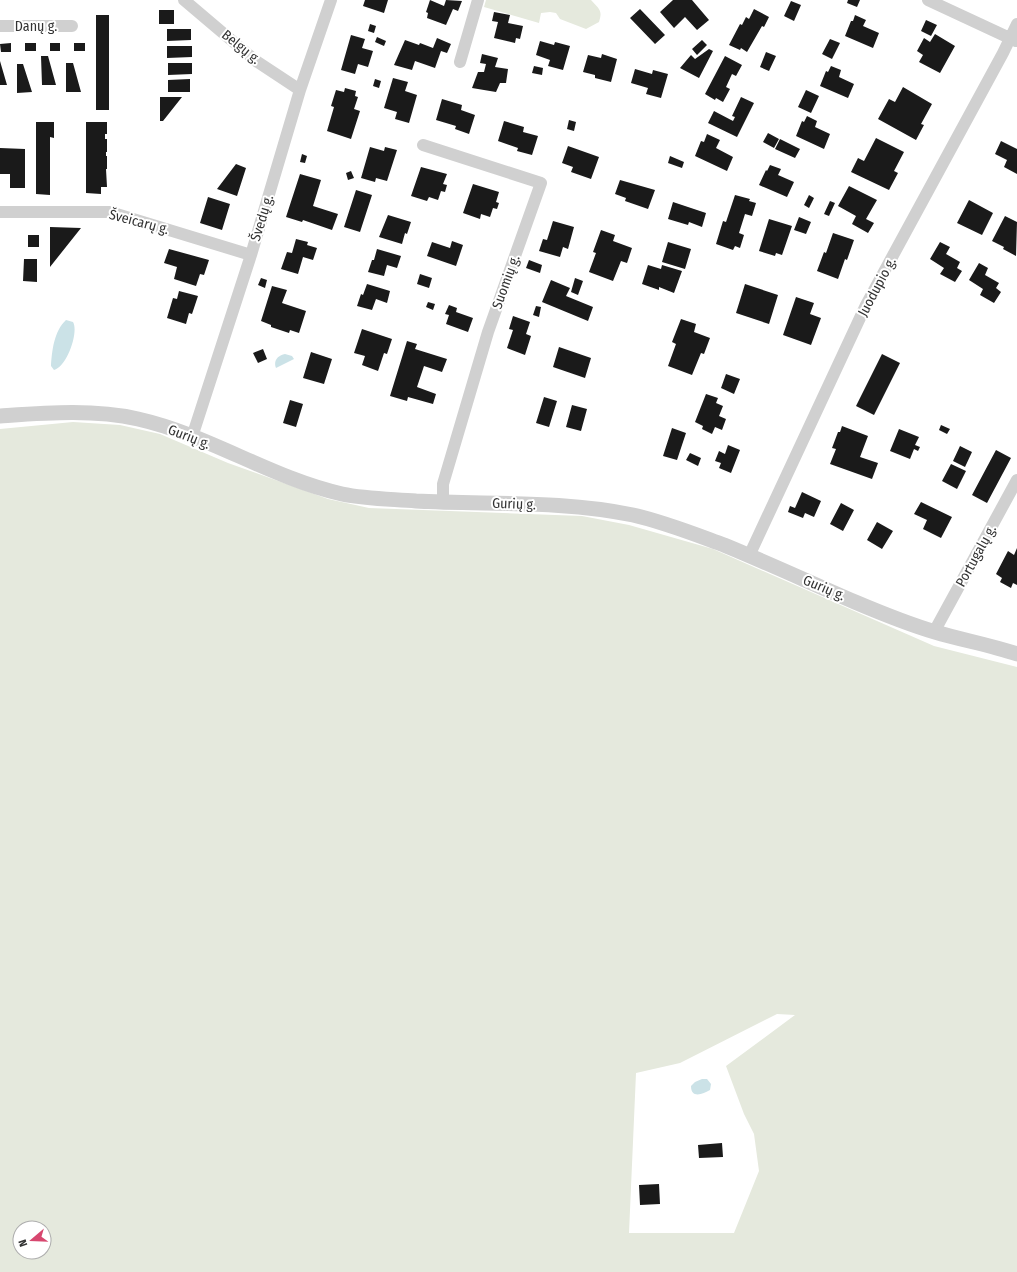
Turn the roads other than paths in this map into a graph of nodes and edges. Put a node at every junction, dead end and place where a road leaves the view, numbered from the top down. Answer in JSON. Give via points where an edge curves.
{"nodes":[{"id":1,"x":184,"y":0,"type":"edge"},
{"id":2,"x":331,"y":0,"type":"edge"},
{"id":3,"x":478,"y":0,"type":"edge"},
{"id":4,"x":928,"y":0,"type":"edge"},
{"id":5,"x":1017,"y":24,"type":"edge"},
{"id":6,"x":0,"y":26,"type":"edge"},
{"id":7,"x":72,"y":26,"type":"dead end"},
{"id":8,"x":1014,"y":40,"type":"edge"},
{"id":9,"x":460,"y":62,"type":"dead end"},
{"id":10,"x":300,"y":90,"type":"junction"},
{"id":11,"x":423,"y":145,"type":"dead end"},
{"id":12,"x":0,"y":212,"type":"edge"},
{"id":13,"x":251,"y":255,"type":"junction"},
{"id":14,"x":0,"y":416,"type":"edge"},
{"id":15,"x":192,"y":437,"type":"junction"},
{"id":16,"x":1017,"y":480,"type":"edge"},
{"id":17,"x":443,"y":502,"type":"junction"},
{"id":18,"x":749,"y":556,"type":"junction"},
{"id":19,"x":934,"y":632,"type":"junction"},
{"id":20,"x":1017,"y":654,"type":"edge"}],
"edges":[{"from":1,"to":10,"type":"street","name":"Belgų g.","via":[[256,61]]},
{"from":2,"to":10,"type":"street","name":"Švedų g."},
{"from":3,"to":9,"type":"street"},
{"from":4,"to":8,"type":"street"},
{"from":5,"to":8,"type":"street","name":"Juodupio g."},
{"from":6,"to":7,"type":"street","name":"Danų g."},
{"from":8,"to":18,"type":"street","name":"Juodupio g.","via":[[866,306]]},
{"from":10,"to":13,"type":"street","name":"Švedų g."},
{"from":11,"to":17,"type":"street","name":"Suomių g.","via":[[541,183],[488,332],[444,484]]},
{"from":12,"to":13,"type":"street","name":"Šveicarų g.","via":[[110,212]]},
{"from":13,"to":15,"type":"street","name":"Švedų g."},
{"from":14,"to":15,"type":"street","name":"Gurių g.","via":[[74,413],[108,415],[137,419]]},
{"from":15,"to":17,"type":"street","name":"Gurių g.","via":[[321,489],[366,498]]},
{"from":16,"to":19,"type":"street","name":"Portugalų g."},
{"from":17,"to":18,"type":"street","name":"Gurių g.","via":[[597,509],[634,515],[670,525]]},
{"from":18,"to":19,"type":"street","name":"Gurių g.","via":[[874,610]]},
{"from":19,"to":20,"type":"street","name":"Gurių g."}]}
